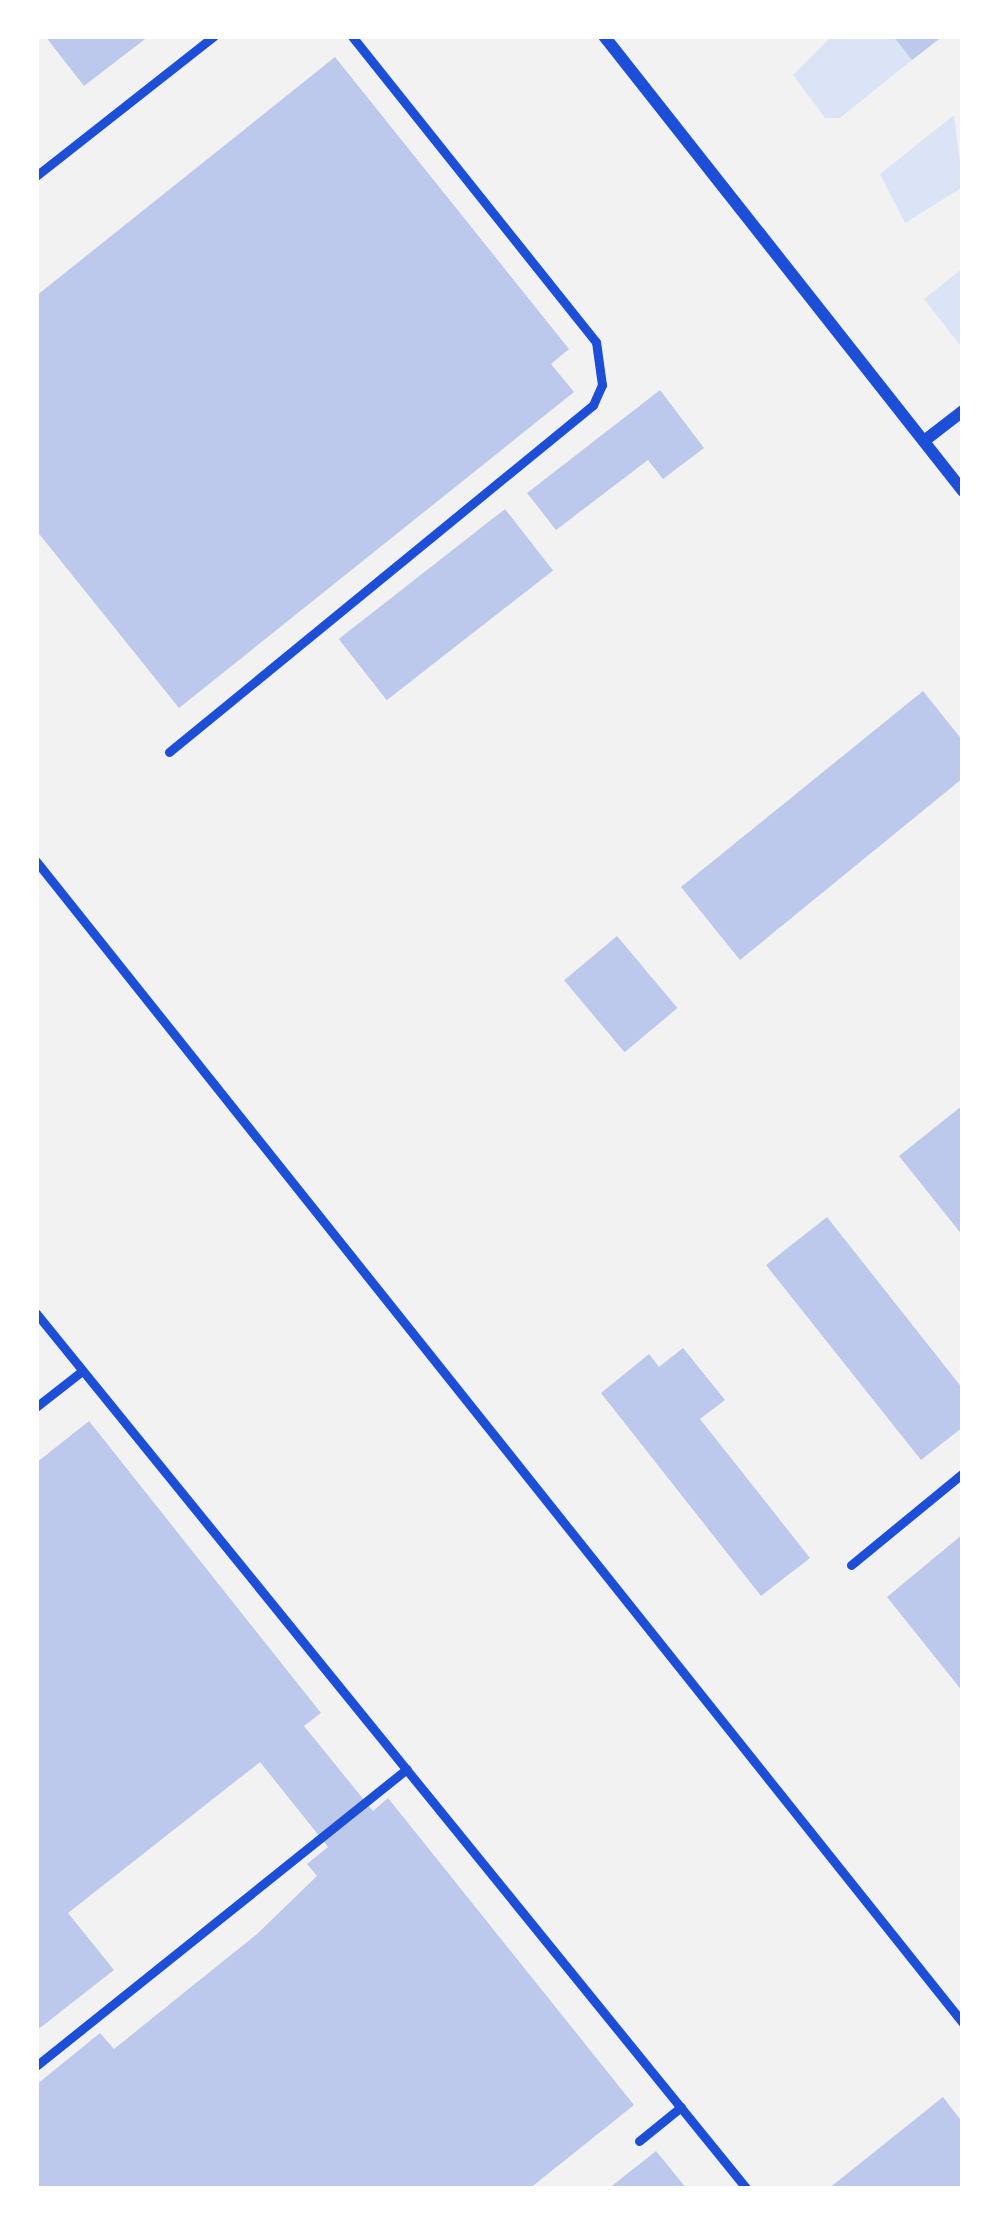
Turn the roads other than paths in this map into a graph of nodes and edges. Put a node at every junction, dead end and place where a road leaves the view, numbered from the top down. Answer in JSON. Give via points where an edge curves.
{"nodes":[{"id":1,"x":214,"y":36,"type":"edge"},
{"id":2,"x":352,"y":36,"type":"edge"},
{"id":3,"x":604,"y":36,"type":"edge"},
{"id":4,"x":36,"y":176,"type":"edge"},
{"id":5,"x":963,"y":411,"type":"edge"},
{"id":6,"x":924,"y":441,"type":"junction"},
{"id":7,"x":963,"y":491,"type":"edge"},
{"id":8,"x":169,"y":752,"type":"dead end"},
{"id":9,"x":36,"y":861,"type":"edge"},
{"id":10,"x":36,"y":1313,"type":"edge"},
{"id":11,"x":82,"y":1371,"type":"junction"},
{"id":12,"x":36,"y":1407,"type":"edge"},
{"id":13,"x":963,"y":1474,"type":"edge"},
{"id":14,"x":850,"y":1565,"type":"dead end"},
{"id":15,"x":407,"y":1769,"type":"junction"},
{"id":16,"x":963,"y":2023,"type":"edge"},
{"id":17,"x":36,"y":2066,"type":"edge"},
{"id":18,"x":681,"y":2107,"type":"junction"},
{"id":19,"x":639,"y":2141,"type":"dead end"},
{"id":20,"x":747,"y":2189,"type":"edge"}],
"edges":[{"from":1,"to":4,"type":"lane"},
{"from":2,"to":8,"type":"lane","via":[[596,342],[602,386],[593,405]]},
{"from":3,"to":6,"type":"street"},
{"from":5,"to":6,"type":"street"},
{"from":6,"to":7,"type":"street"},
{"from":9,"to":16,"type":"lane"},
{"from":10,"to":11,"type":"lane"},
{"from":11,"to":12,"type":"lane"},
{"from":11,"to":15,"type":"lane"},
{"from":13,"to":14,"type":"lane"},
{"from":15,"to":17,"type":"lane"},
{"from":15,"to":18,"type":"lane"},
{"from":18,"to":19,"type":"lane"},
{"from":18,"to":20,"type":"lane"}]}
